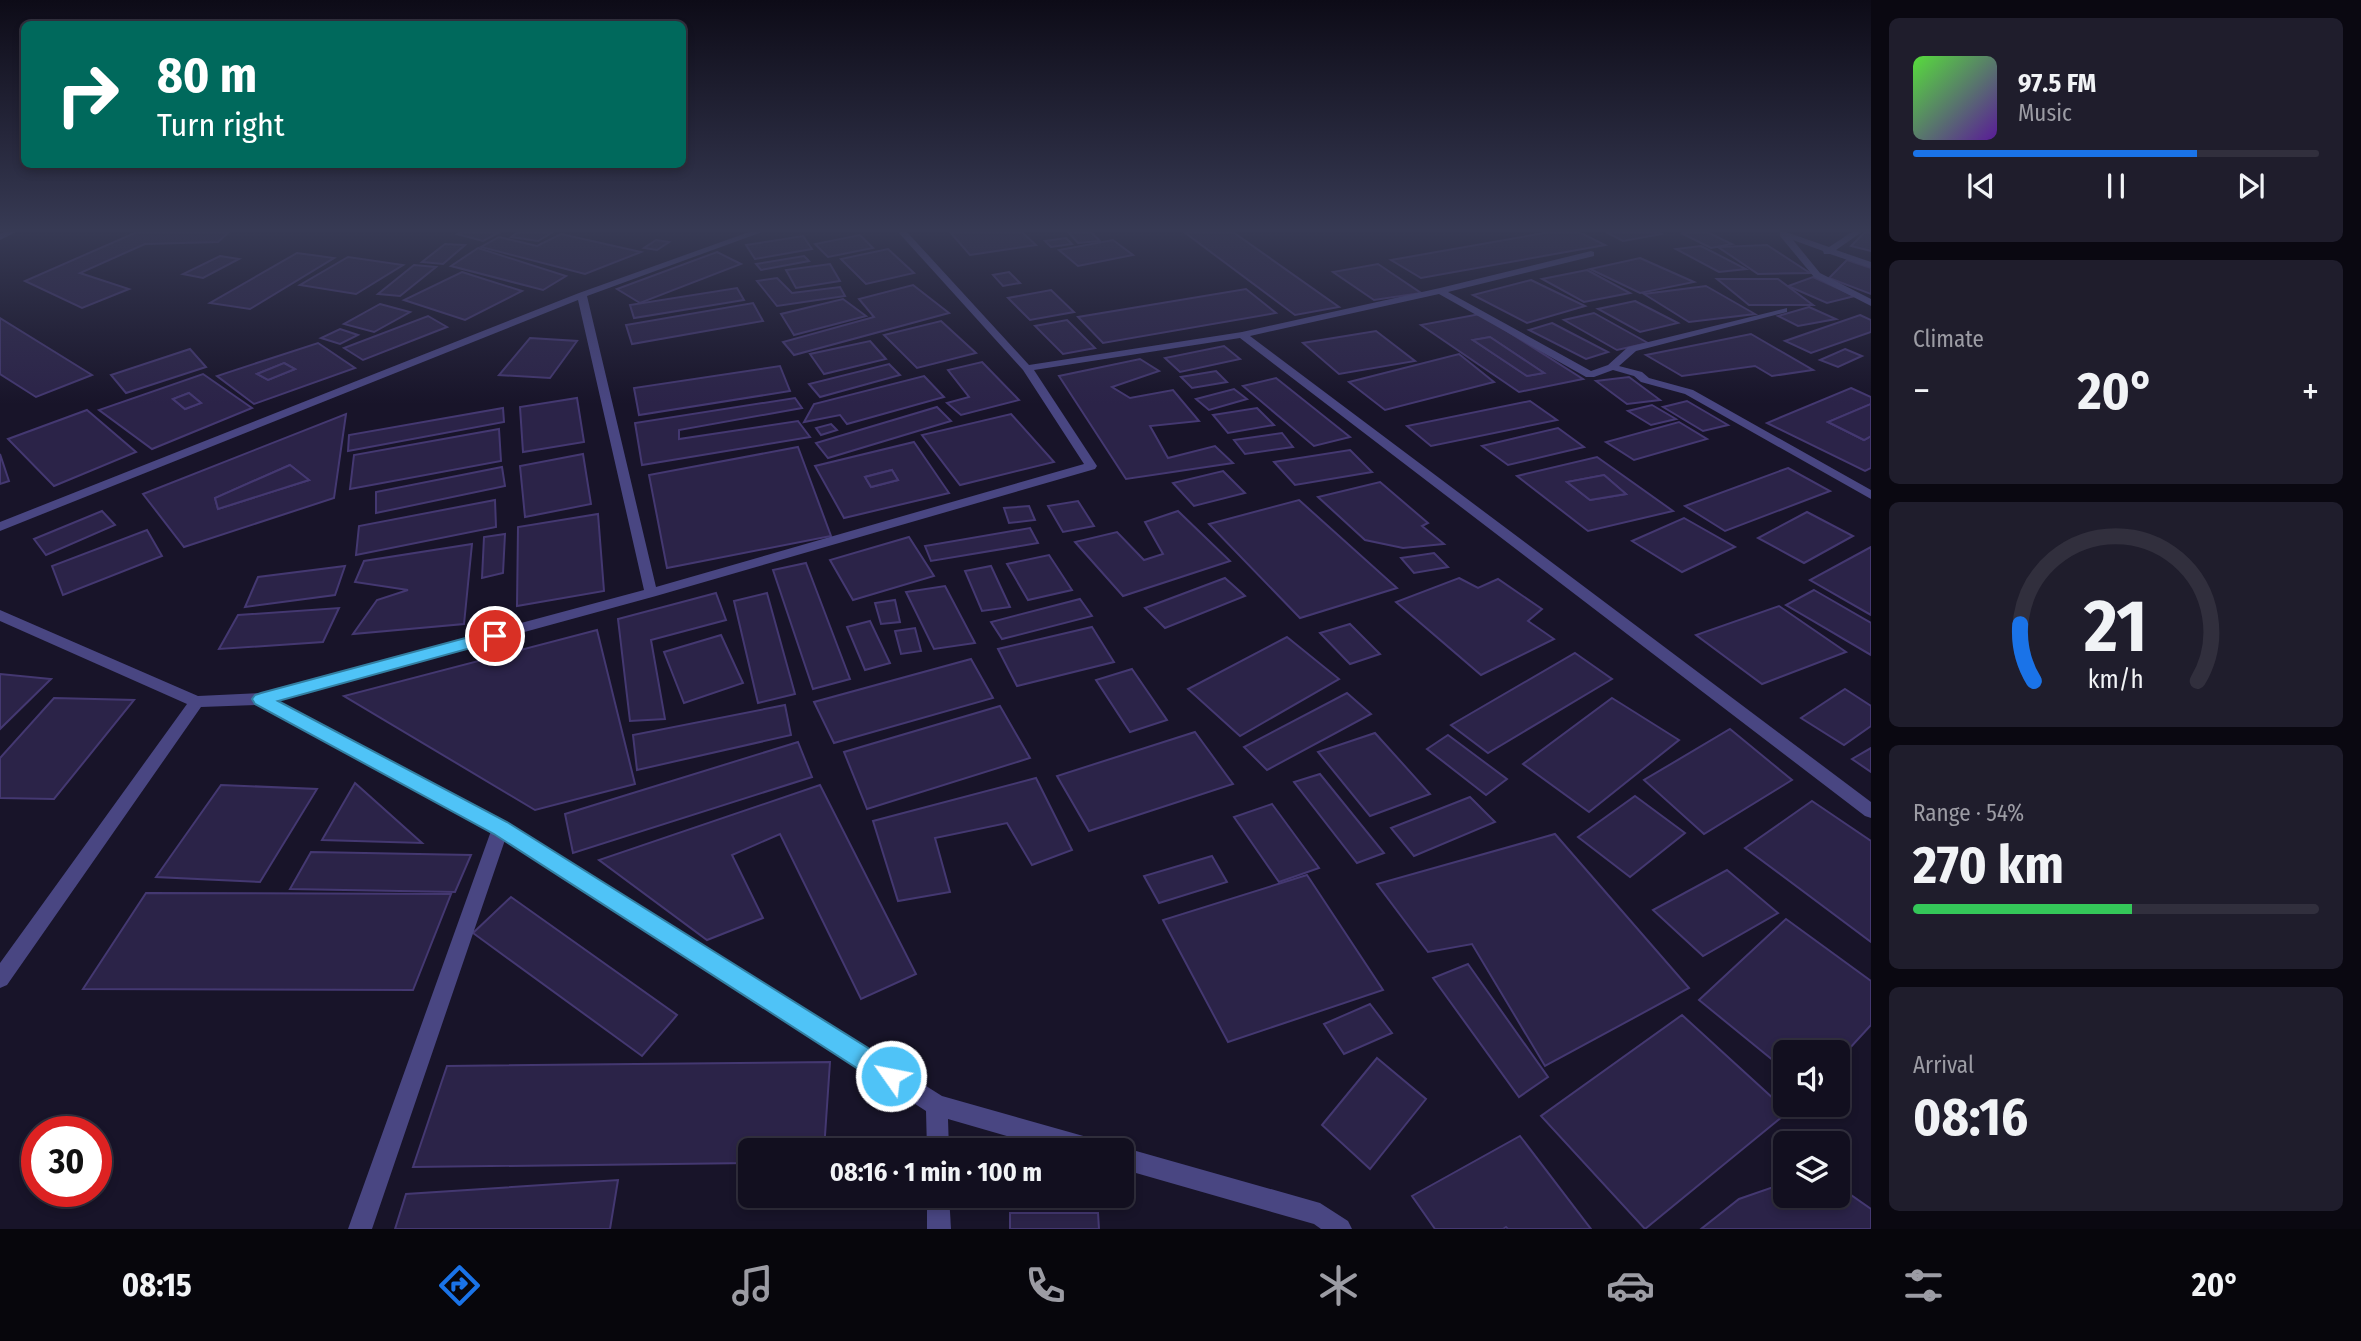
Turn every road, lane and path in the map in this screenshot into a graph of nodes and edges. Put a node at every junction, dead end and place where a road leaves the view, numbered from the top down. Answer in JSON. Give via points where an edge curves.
{"nodes":[{"id":1,"x":598,"y":289,"type":"edge"},
{"id":2,"x":955,"y":289,"type":"edge"},
{"id":3,"x":1447,"y":289,"type":"edge"},
{"id":4,"x":1845,"y":289,"type":"edge"},
{"id":5,"x":1440,"y":291,"type":"junction"},
{"id":6,"x":582,"y":295,"type":"junction"},
{"id":7,"x":1871,"y":303,"type":"edge"},
{"id":8,"x":1784,"y":310,"type":"dead end"},
{"id":9,"x":1242,"y":335,"type":"junction"},
{"id":10,"x":1612,"y":367,"type":"junction"},
{"id":11,"x":1027,"y":368,"type":"junction"},
{"id":12,"x":1871,"y":495,"type":"edge"},
{"id":13,"x":0,"y":527,"type":"edge"},
{"id":14,"x":651,"y":593,"type":"junction"},
{"id":15,"x":0,"y":615,"type":"edge"},
{"id":16,"x":261,"y":699,"type":"junction"},
{"id":17,"x":197,"y":702,"type":"junction"},
{"id":18,"x":1871,"y":811,"type":"edge"},
{"id":19,"x":500,"y":828,"type":"junction"},
{"id":20,"x":0,"y":979,"type":"edge"},
{"id":21,"x":937,"y":1105,"type":"junction"},
{"id":22,"x":938,"y":1138,"type":"edge"},
{"id":23,"x":1052,"y":1138,"type":"edge"},
{"id":24,"x":1134,"y":1161,"type":"edge"},
{"id":25,"x":938,"y":1208,"type":"edge"},
{"id":26,"x":360,"y":1229,"type":"edge"},
{"id":27,"x":939,"y":1229,"type":"edge"},
{"id":28,"x":1340,"y":1229,"type":"edge"}],
"edges":[{"from":1,"to":6,"type":"street"},
{"from":2,"to":11,"type":"street"},
{"from":3,"to":5,"type":"street"},
{"from":4,"to":7,"type":"street"},
{"from":5,"to":9,"type":"street"},
{"from":5,"to":10,"type":"street","via":[[1590,374]]},
{"from":6,"to":13,"type":"street"},
{"from":6,"to":14,"type":"street"},
{"from":8,"to":10,"type":"street","via":[[1632,349]]},
{"from":9,"to":11,"type":"street"},
{"from":9,"to":18,"type":"street"},
{"from":10,"to":12,"type":"street","via":[[1689,392]]},
{"from":11,"to":14,"type":"street","via":[[1091,466]]},
{"from":14,"to":16,"type":"street"},
{"from":15,"to":17,"type":"street"},
{"from":16,"to":17,"type":"street"},
{"from":16,"to":19,"type":"street"},
{"from":17,"to":20,"type":"street"},
{"from":19,"to":21,"type":"street"},
{"from":19,"to":26,"type":"street"},
{"from":21,"to":22,"type":"street"},
{"from":21,"to":23,"type":"street"},
{"from":24,"to":28,"type":"street","via":[[1320,1213]]},
{"from":25,"to":27,"type":"street"}]}
